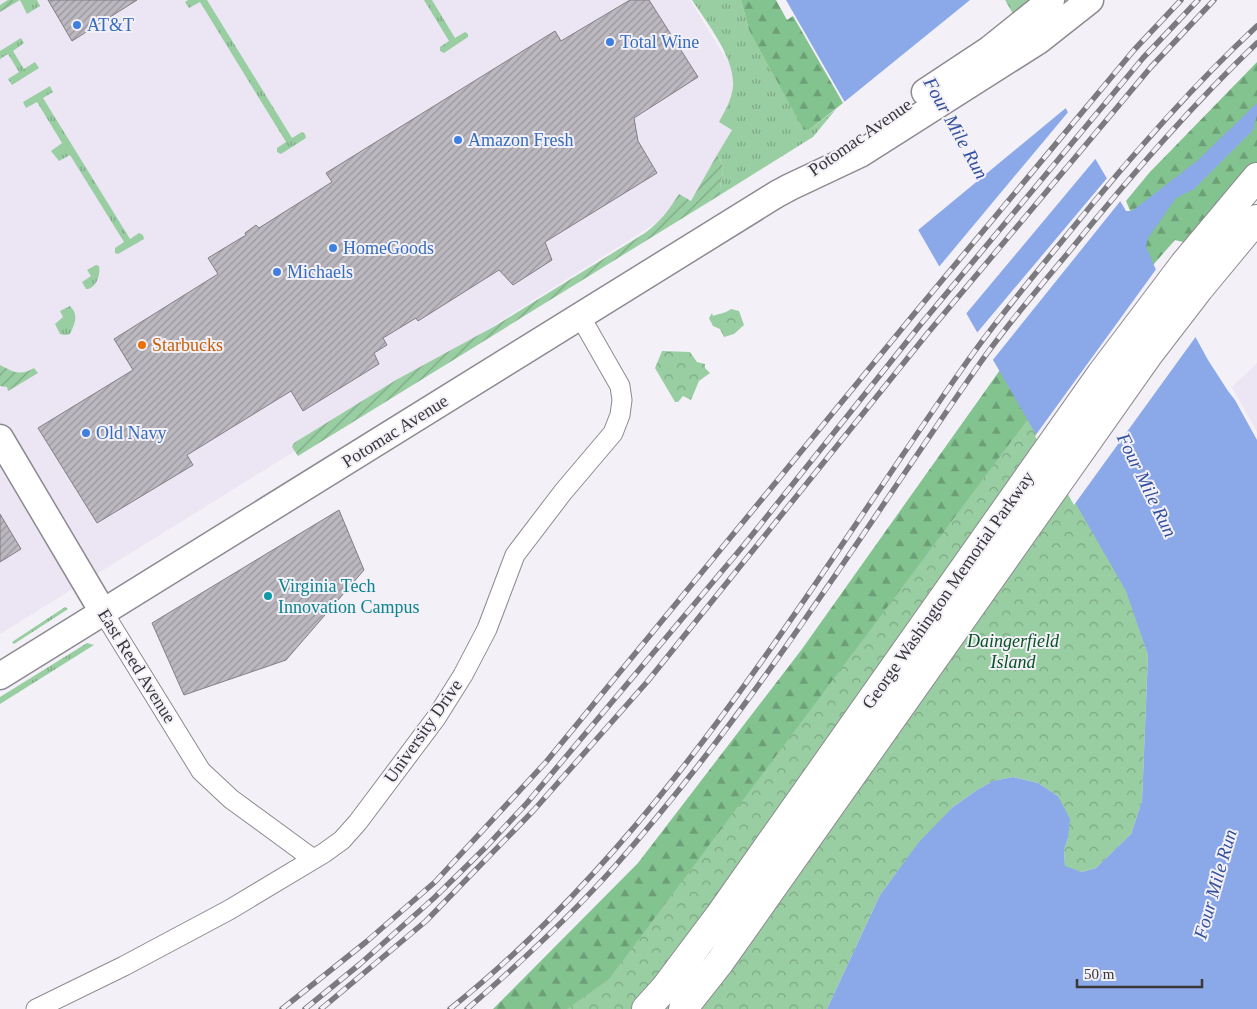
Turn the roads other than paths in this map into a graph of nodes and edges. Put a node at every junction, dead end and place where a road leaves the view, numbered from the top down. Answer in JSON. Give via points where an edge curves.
{"nodes":[{"id":1,"x":1051,"y":0,"type":"edge"},
{"id":2,"x":1090,"y":0,"type":"edge"},
{"id":3,"x":1032,"y":30,"type":"junction"},
{"id":4,"x":1257,"y":177,"type":"edge"},
{"id":5,"x":1257,"y":219,"type":"edge"},
{"id":6,"x":580,"y":316,"type":"junction"},
{"id":7,"x":0,"y":438,"type":"edge"},
{"id":8,"x":103,"y":612,"type":"junction"},
{"id":9,"x":0,"y":676,"type":"edge"},
{"id":10,"x":313,"y":859,"type":"junction"},
{"id":11,"x":36,"y":1009,"type":"edge"},
{"id":12,"x":646,"y":1009,"type":"edge"},
{"id":13,"x":683,"y":1009,"type":"edge"}],
"edges":[{"from":1,"to":3,"type":"street","name":"Potomac Avenue"},
{"from":2,"to":3,"type":"street","name":"Potomac Avenue"},
{"from":3,"to":6,"type":"street","name":"Potomac Avenue","via":[[990,49],[856,146]]},
{"from":4,"to":12,"type":"highway","name":"George Washington Memorial Parkway","via":[[1184,264],[1100,374],[719,916]]},
{"from":5,"to":13,"type":"highway","name":"George Washington Memorial Parkway","via":[[1149,354],[720,962]]},
{"from":6,"to":8,"type":"street","name":"Potomac Avenue"},
{"from":6,"to":10,"type":"street","name":"University Drive","via":[[620,386],[620,415],[613,433],[515,556],[487,629],[436,718],[358,822],[342,840]]},
{"from":7,"to":8,"type":"street","name":"East Reed Avenue"},
{"from":8,"to":9,"type":"street","name":"Potomac Avenue"},
{"from":8,"to":10,"type":"street","name":"East Reed Avenue","via":[[201,771],[231,798]]},
{"from":10,"to":11,"type":"street","name":"University Drive","via":[[229,910]]}]}
